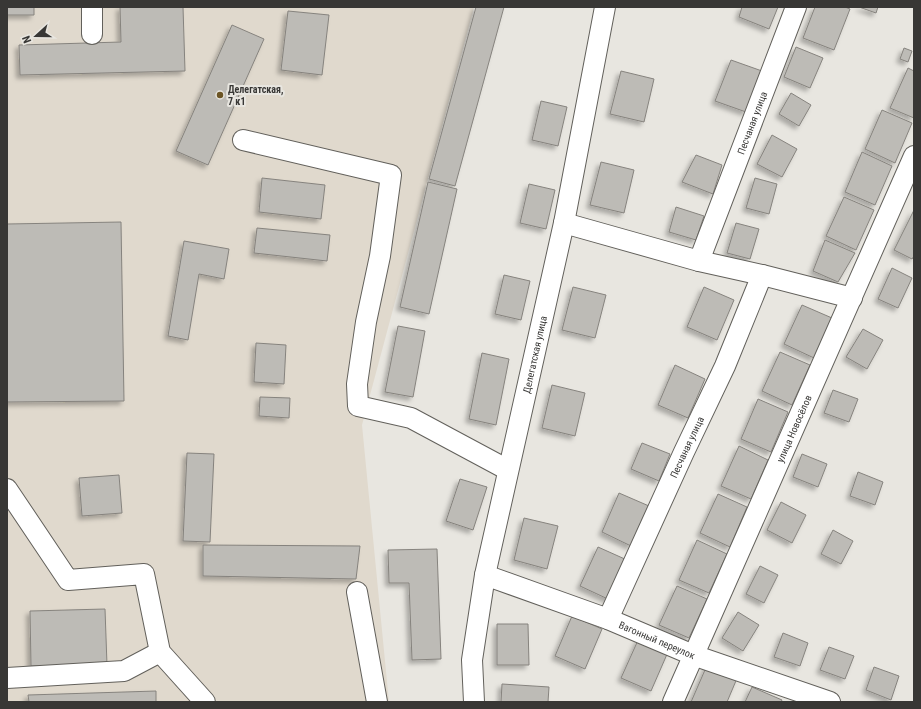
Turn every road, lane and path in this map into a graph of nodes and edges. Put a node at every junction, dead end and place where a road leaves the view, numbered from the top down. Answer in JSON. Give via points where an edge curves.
{"nodes":[{"id":1,"x":92,"y":7,"type":"edge"},
{"id":2,"x":605,"y":7,"type":"edge"},
{"id":3,"x":796,"y":7,"type":"edge"},
{"id":4,"x":92,"y":34,"type":"dead end"},
{"id":5,"x":242,"y":140,"type":"dead end"},
{"id":6,"x":914,"y":156,"type":"edge"},
{"id":7,"x":564,"y":223,"type":"junction"},
{"id":8,"x":699,"y":261,"type":"junction"},
{"id":9,"x":762,"y":275,"type":"junction"},
{"id":10,"x":852,"y":298,"type":"junction"},
{"id":11,"x":508,"y":470,"type":"junction"},
{"id":12,"x":7,"y":489,"type":"edge"},
{"id":13,"x":485,"y":574,"type":"junction"},
{"id":14,"x":357,"y":592,"type":"dead end"},
{"id":15,"x":608,"y":619,"type":"junction"},
{"id":16,"x":160,"y":652,"type":"junction"},
{"id":17,"x":693,"y":655,"type":"junction"},
{"id":18,"x":7,"y":678,"type":"edge"},
{"id":19,"x":205,"y":702,"type":"edge"},
{"id":20,"x":377,"y":702,"type":"edge"},
{"id":21,"x":474,"y":702,"type":"edge"},
{"id":22,"x":673,"y":702,"type":"edge"},
{"id":23,"x":830,"y":702,"type":"edge"}],
"edges":[{"from":1,"to":4,"type":"street"},
{"from":2,"to":7,"type":"street","name":"Делегатская улица"},
{"from":3,"to":8,"type":"street","name":"Песчаная улица"},
{"from":5,"to":11,"type":"street","via":[[391,175],[380,256],[358,376],[358,406],[411,418]]},
{"from":6,"to":10,"type":"street","name":"улица Новосёлов"},
{"from":7,"to":8,"type":"street"},
{"from":7,"to":11,"type":"street","name":"Делегатская улица"},
{"from":8,"to":9,"type":"street"},
{"from":9,"to":10,"type":"street"},
{"from":9,"to":15,"type":"street","name":"Песчаная улица","via":[[725,366]]},
{"from":10,"to":17,"type":"street","name":"улица Новосёлов"},
{"from":11,"to":13,"type":"street","name":"Делегатская улица"},
{"from":12,"to":16,"type":"street","via":[[68,580],[144,574]]},
{"from":13,"to":15,"type":"street","name":"Вагонный переулок"},
{"from":13,"to":21,"type":"street","name":"Делегатская улица","via":[[472,660]]},
{"from":14,"to":20,"type":"street"},
{"from":15,"to":17,"type":"street","name":"Вагонный переулок"},
{"from":16,"to":18,"type":"street","via":[[124,671]]},
{"from":16,"to":19,"type":"street"},
{"from":17,"to":22,"type":"street","name":"улица Новосёлов"},
{"from":17,"to":23,"type":"street","name":"Вагонный переулок"}]}
